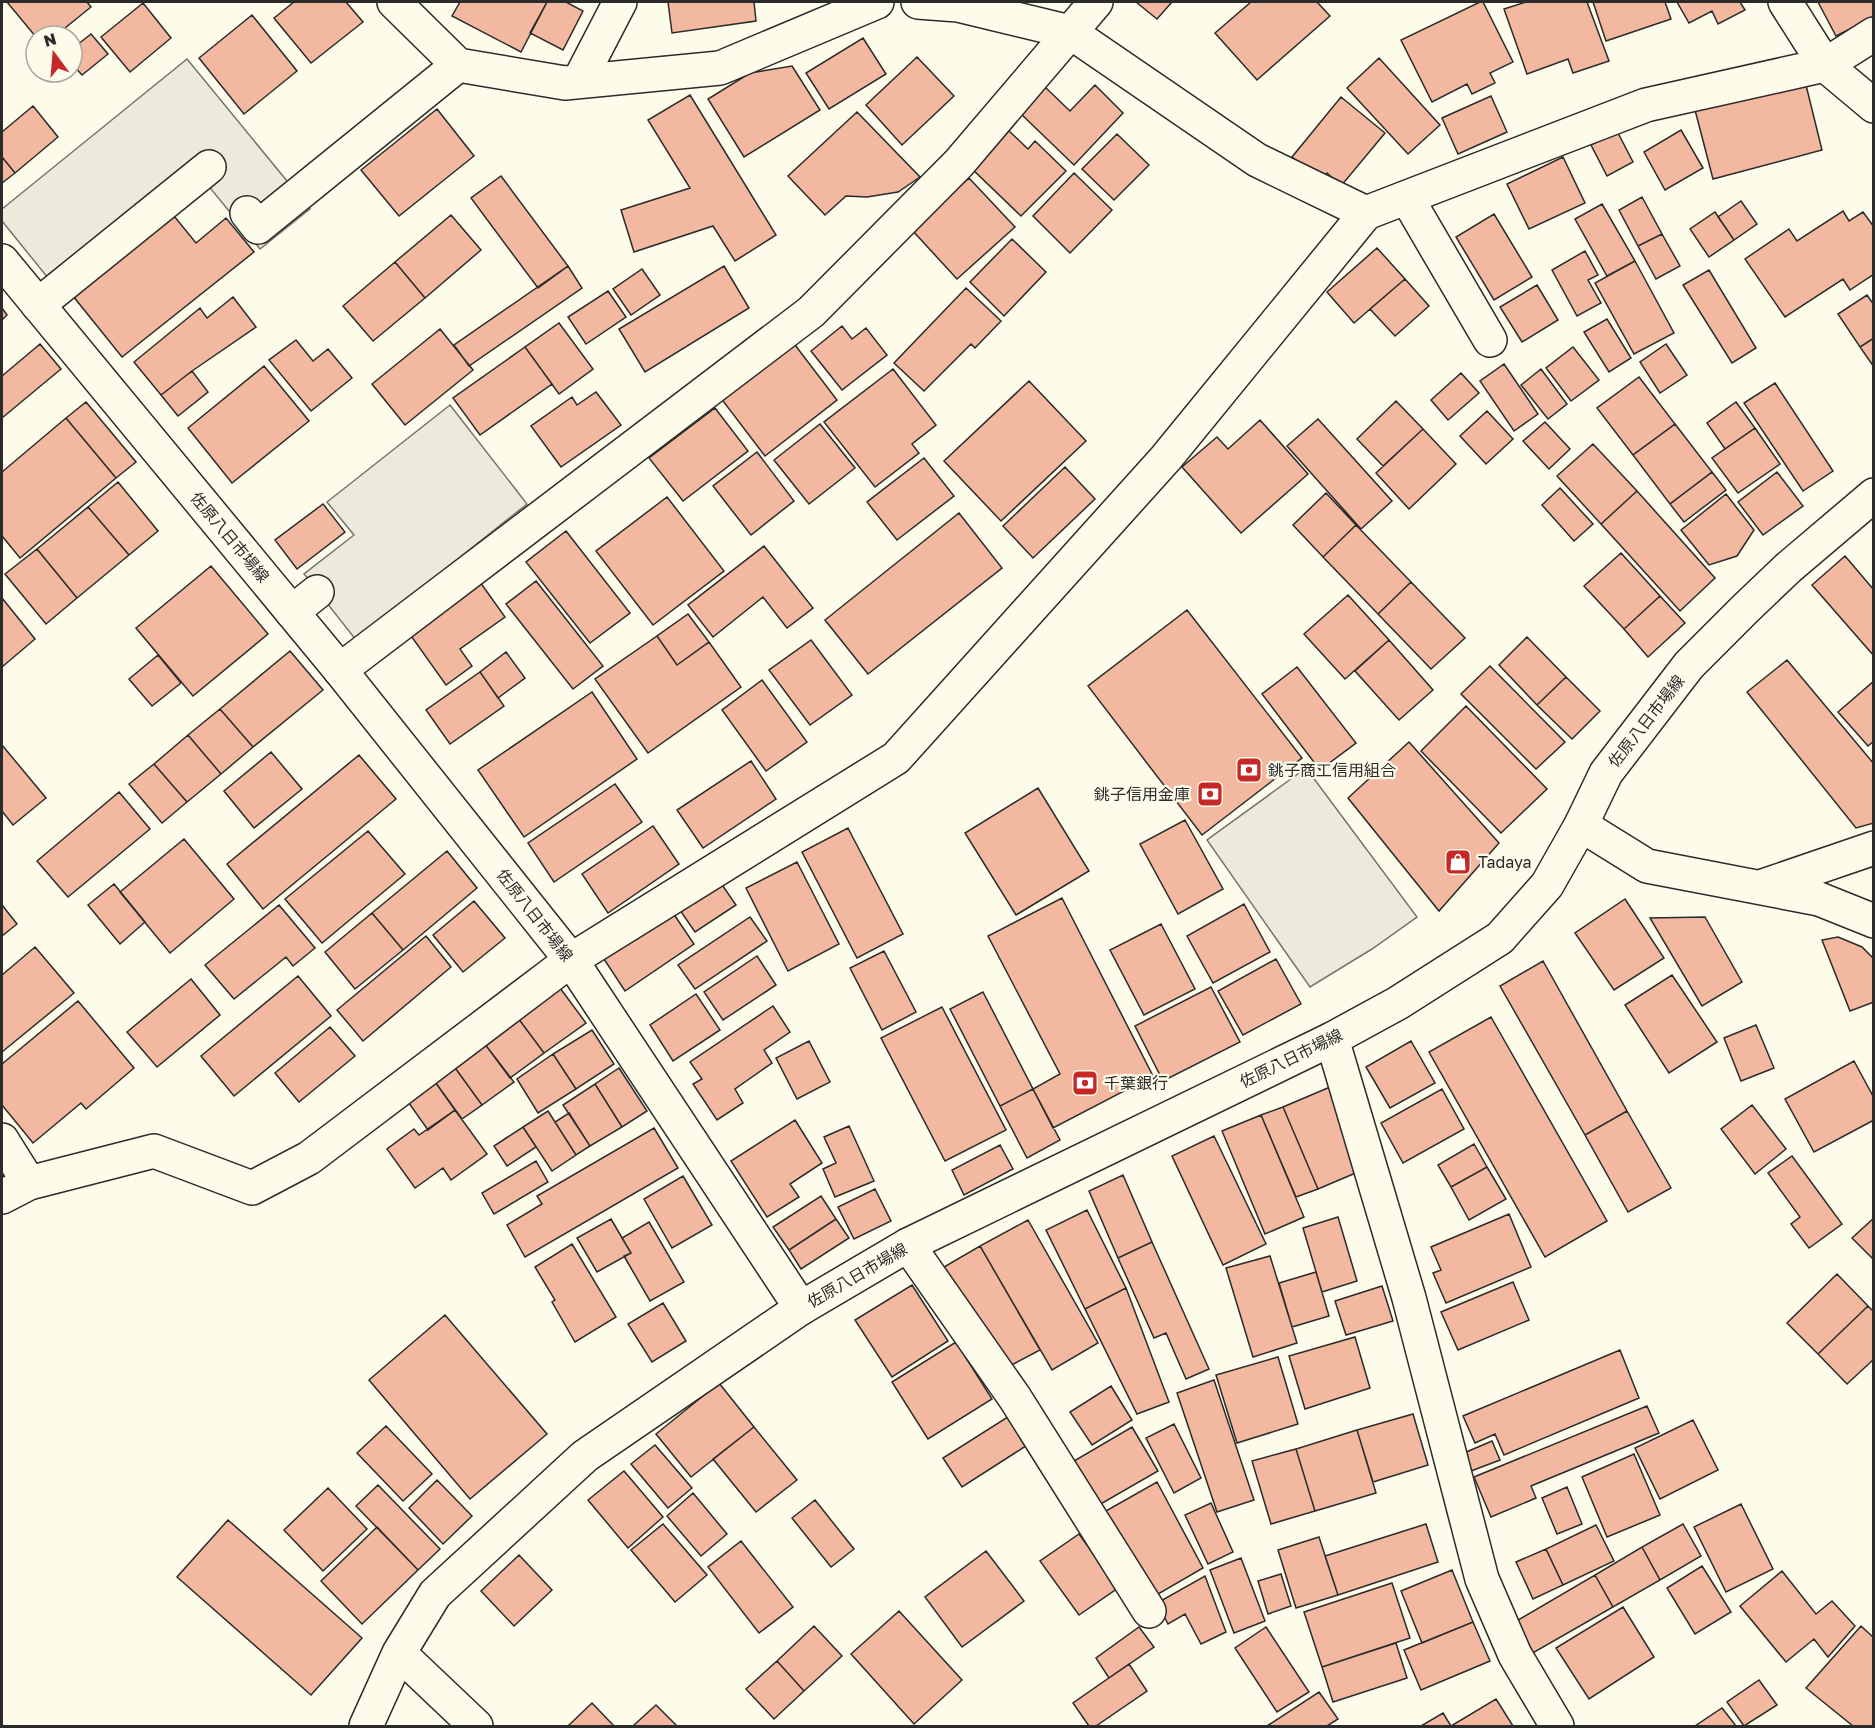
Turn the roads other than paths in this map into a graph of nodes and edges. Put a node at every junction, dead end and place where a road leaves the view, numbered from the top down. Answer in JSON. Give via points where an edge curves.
{"nodes":[{"id":1,"x":394,"y":2,"type":"edge"},
{"id":2,"x":620,"y":2,"type":"edge"},
{"id":3,"x":877,"y":2,"type":"edge"},
{"id":4,"x":918,"y":2,"type":"edge"},
{"id":5,"x":1096,"y":2,"type":"edge"},
{"id":6,"x":1785,"y":2,"type":"edge"},
{"id":7,"x":1070,"y":32,"type":"junction"},
{"id":8,"x":1874,"y":34,"type":"edge"},
{"id":9,"x":458,"y":65,"type":"junction"},
{"id":10,"x":1825,"y":65,"type":"junction"},
{"id":11,"x":579,"y":81,"type":"junction"},
{"id":12,"x":1874,"y":106,"type":"edge"},
{"id":13,"x":209,"y":167,"type":"dead end"},
{"id":14,"x":1407,"y":198,"type":"junction"},
{"id":15,"x":247,"y":213,"type":"dead end"},
{"id":16,"x":1366,"y":213,"type":"junction"},
{"id":17,"x":2,"y":261,"type":"edge"},
{"id":18,"x":38,"y":305,"type":"junction"},
{"id":19,"x":1490,"y":340,"type":"dead end"},
{"id":20,"x":1874,"y":495,"type":"edge"},
{"id":21,"x":317,"y":592,"type":"dead end"},
{"id":22,"x":292,"y":612,"type":"junction"},
{"id":23,"x":340,"y":670,"type":"junction"},
{"id":24,"x":1581,"y":825,"type":"junction"},
{"id":25,"x":1874,"y":848,"type":"edge"},
{"id":26,"x":1759,"y":888,"type":"junction"},
{"id":27,"x":1874,"y":921,"type":"edge"},
{"id":28,"x":572,"y":960,"type":"junction"},
{"id":29,"x":1332,"y":1039,"type":"junction"},
{"id":30,"x":2,"y":1140,"type":"edge"},
{"id":31,"x":15,"y":1190,"type":"edge"},
{"id":32,"x":908,"y":1245,"type":"junction"},
{"id":33,"x":801,"y":1308,"type":"junction"},
{"id":34,"x":1149,"y":1611,"type":"dead end"},
{"id":35,"x":399,"y":1653,"type":"junction"},
{"id":36,"x":366,"y":1726,"type":"edge"},
{"id":37,"x":476,"y":1726,"type":"edge"},
{"id":38,"x":1557,"y":1726,"type":"edge"}],
"edges":[{"from":1,"to":9,"type":"street"},
{"from":2,"to":11,"type":"street"},
{"from":3,"to":11,"type":"street","via":[[720,68]]},
{"from":4,"to":7,"type":"street","via":[[958,5]]},
{"from":5,"to":7,"type":"street"},
{"from":6,"to":10,"type":"street"},
{"from":7,"to":16,"type":"street","via":[[1257,160]]},
{"from":7,"to":23,"type":"street","via":[[959,163],[811,312]]},
{"from":8,"to":10,"type":"street"},
{"from":9,"to":11,"type":"street","via":[[565,83]]},
{"from":9,"to":15,"type":"street","via":[[258,227]]},
{"from":10,"to":12,"type":"street"},
{"from":10,"to":14,"type":"street","via":[[1646,105]]},
{"from":13,"to":18,"type":"street"},
{"from":14,"to":16,"type":"street"},
{"from":14,"to":19,"type":"street"},
{"from":16,"to":28,"type":"street","via":[[1166,458],[896,758]]},
{"from":17,"to":18,"type":"street","name":"佐原八日市場線"},
{"from":18,"to":22,"type":"street","name":"佐原八日市場線"},
{"from":20,"to":24,"type":"street","name":"佐原八日市場線","via":[[1766,589],[1689,665],[1606,773]]},
{"from":21,"to":22,"type":"street"},
{"from":22,"to":23,"type":"street","name":"佐原八日市場線"},
{"from":23,"to":28,"type":"street","name":"佐原八日市場線"},
{"from":24,"to":26,"type":"street","via":[[1647,866]]},
{"from":24,"to":29,"type":"street","name":"佐原八日市場線","via":[[1547,885],[1500,938],[1398,1003]]},
{"from":25,"to":26,"type":"street"},
{"from":26,"to":27,"type":"street","via":[[1819,899]]},
{"from":28,"to":31,"type":"street","via":[[309,1158],[252,1188],[154,1151]]},
{"from":28,"to":33,"type":"street","name":"佐原八日市場線"},
{"from":29,"to":32,"type":"street","name":"佐原八日市場線"},
{"from":29,"to":38,"type":"street","via":[[1409,1298],[1482,1579],[1515,1656]]},
{"from":30,"to":31,"type":"street"},
{"from":32,"to":33,"type":"street","name":"佐原八日市場線"},
{"from":32,"to":34,"type":"street","via":[[1015,1398]]},
{"from":33,"to":35,"type":"street","via":[[585,1456],[435,1594]]},
{"from":35,"to":36,"type":"street"},
{"from":35,"to":37,"type":"street"}]}
